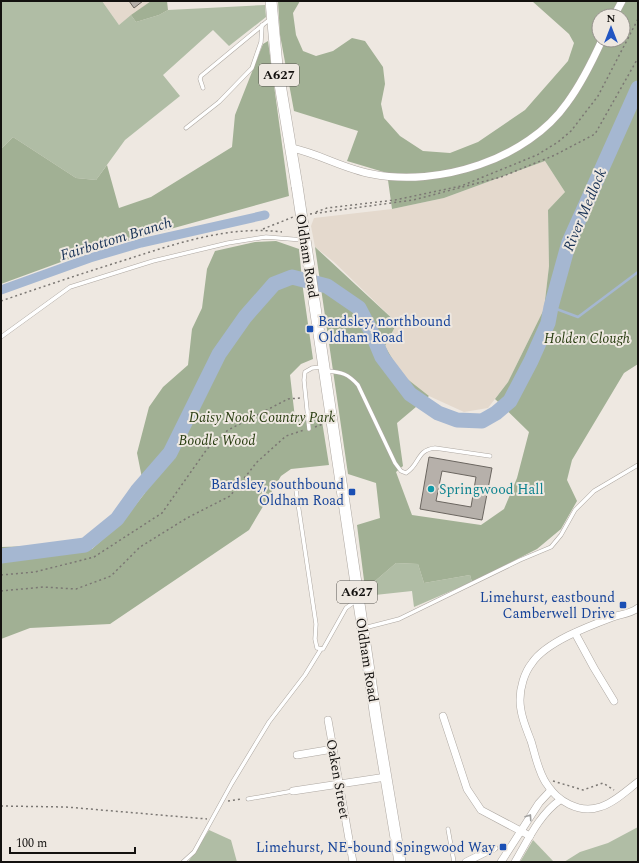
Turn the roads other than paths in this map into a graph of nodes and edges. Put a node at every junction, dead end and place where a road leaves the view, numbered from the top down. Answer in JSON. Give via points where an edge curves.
{"nodes":[{"id":1,"x":272,"y":1,"type":"edge"},
{"id":2,"x":273,"y":17,"type":"junction"},
{"id":3,"x":262,"y":25,"type":"junction"},
{"id":4,"x":598,"y":48,"type":"edge"},
{"id":5,"x":203,"y":88,"type":"dead end"},
{"id":6,"x":186,"y":128,"type":"dead end"},
{"id":7,"x":292,"y":148,"type":"junction"},
{"id":8,"x":306,"y":246,"type":"junction"},
{"id":9,"x":1,"y":337,"type":"edge"},
{"id":10,"x":324,"y":369,"type":"junction"},
{"id":11,"x":309,"y":429,"type":"road end"},
{"id":12,"x":490,"y":456,"type":"dead end"},
{"id":13,"x":638,"y":465,"type":"edge"},
{"id":14,"x":296,"y":490,"type":"dead end"},
{"id":15,"x":358,"y":600,"type":"junction"},
{"id":16,"x":638,"y":608,"type":"edge"},
{"id":17,"x":362,"y":628,"type":"junction"},
{"id":18,"x":575,"y":633,"type":"junction"},
{"id":19,"x":321,"y":649,"type":"junction"},
{"id":20,"x":614,"y":701,"type":"dead end"},
{"id":21,"x":443,"y":716,"type":"dead end"},
{"id":22,"x":328,"y":720,"type":"dead end"},
{"id":23,"x":333,"y":749,"type":"junction"},
{"id":24,"x":297,"y":755,"type":"dead end"},
{"id":25,"x":386,"y":776,"type":"junction"},
{"id":26,"x":638,"y":782,"type":"edge"},
{"id":27,"x":339,"y":784,"type":"junction"},
{"id":28,"x":552,"y":790,"type":"junction"},
{"id":29,"x":292,"y":791,"type":"joint"},
{"id":30,"x":248,"y":798,"type":"road end"},
{"id":31,"x":560,"y":800,"type":"junction"},
{"id":32,"x":448,"y":829,"type":"dead end"},
{"id":33,"x":520,"y":830,"type":"junction"},
{"id":34,"x":530,"y":836,"type":"junction"},
{"id":35,"x":494,"y":848,"type":"dead end"},
{"id":36,"x":183,"y":862,"type":"edge"},
{"id":37,"x":353,"y":862,"type":"edge"},
{"id":38,"x":400,"y":862,"type":"edge"},
{"id":39,"x":454,"y":862,"type":"edge"},
{"id":40,"x":466,"y":862,"type":"edge"},
{"id":41,"x":501,"y":862,"type":"edge"},
{"id":42,"x":515,"y":862,"type":"edge"}],
"edges":[{"from":1,"to":2,"type":"highway","number":"A627"},
{"from":2,"to":3,"type":"lane"},
{"from":2,"to":7,"type":"highway","number":"A627","via":[[277,66]]},
{"from":3,"to":5,"type":"lane","via":[[201,76]]},
{"from":3,"to":6,"type":"lane","via":[[261,42],[252,68],[219,102]]},
{"from":4,"to":7,"type":"street","via":[[567,105],[541,132],[511,151],[474,167],[436,176],[373,175],[351,169],[311,152]]},
{"from":7,"to":8,"type":"highway","name":"Oldham Road","number":"A627","bridge":true},
{"from":8,"to":9,"type":"lane","via":[[266,237],[145,263],[70,287]]},
{"from":8,"to":10,"type":"highway","name":"Oldham Road","number":"A627"},
{"from":10,"to":11,"type":"lane","via":[[312,368],[305,372]]},
{"from":10,"to":12,"type":"lane","via":[[350,376],[358,385],[401,471],[406,473],[411,470],[421,454],[429,449]]},
{"from":10,"to":15,"type":"highway","name":"Oldham Road","number":"A627"},
{"from":13,"to":17,"type":"lane","via":[[594,491],[575,510],[551,547],[399,619]]},
{"from":14,"to":19,"type":"lane","via":[[316,624],[316,645]]},
{"from":15,"to":17,"type":"highway","name":"Oldham Road","number":"A627"},
{"from":15,"to":19,"type":"lane","via":[[346,608]]},
{"from":16,"to":18,"type":"street"},
{"from":17,"to":25,"type":"highway","name":"Oldham Road","number":"A627"},
{"from":18,"to":20,"type":"street"},
{"from":18,"to":28,"type":"street","via":[[539,654],[531,663],[522,685],[521,712],[546,783]]},
{"from":19,"to":36,"type":"lane","via":[[306,675],[269,722],[194,852]]},
{"from":21,"to":33,"type":"street","via":[[467,790],[481,810]]},
{"from":22,"to":23,"type":"street","name":"Oaken Street"},
{"from":23,"to":24,"type":"street"},
{"from":23,"to":27,"type":"street","name":"Oaken Street"},
{"from":25,"to":27,"type":"street"},
{"from":25,"to":38,"type":"highway","name":"Oldham Road","number":"A627"},
{"from":26,"to":31,"type":"street","via":[[600,807],[569,805]]},
{"from":27,"to":29,"type":"street"},
{"from":27,"to":37,"type":"street","name":"Oaken Street"},
{"from":28,"to":31,"type":"street"},
{"from":33,"to":28,"type":"street","one_way":true,"via":[[538,803]]},
{"from":29,"to":30,"type":"lane"},
{"from":31,"to":34,"type":"street","via":[[548,810]]},
{"from":32,"to":39,"type":"lane"},
{"from":33,"to":34,"type":"street"},
{"from":33,"to":41,"type":"street"},
{"from":34,"to":42,"type":"street"},
{"from":35,"to":40,"type":"street"}]}
